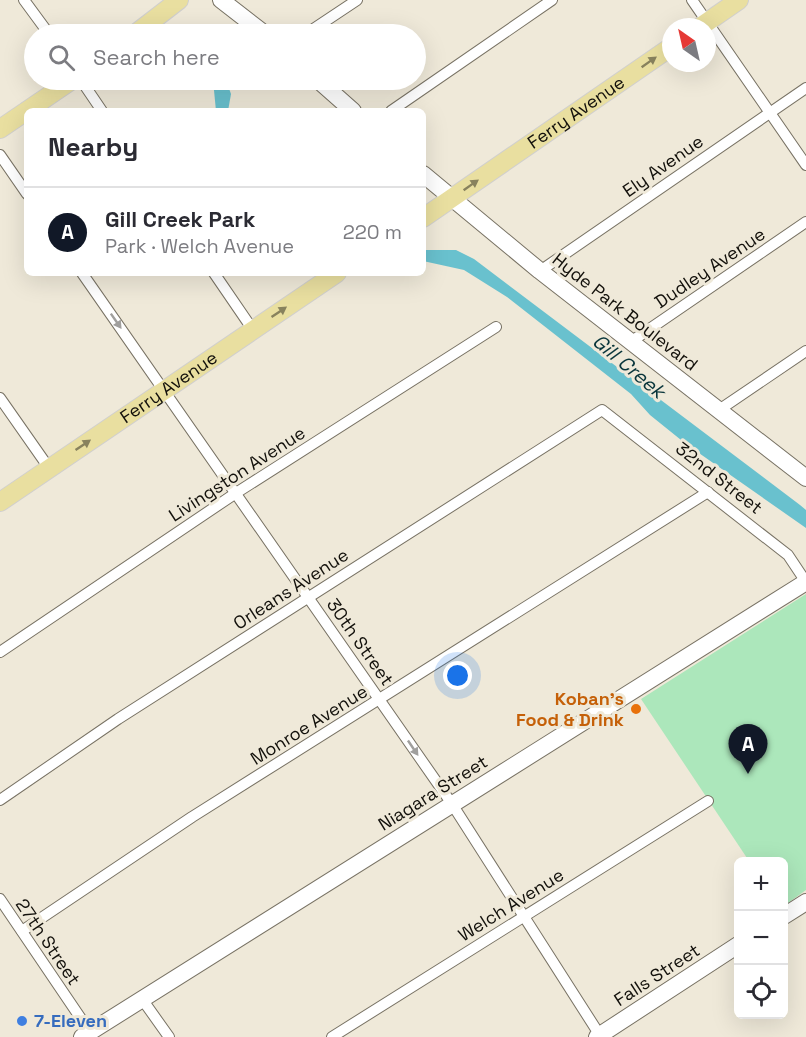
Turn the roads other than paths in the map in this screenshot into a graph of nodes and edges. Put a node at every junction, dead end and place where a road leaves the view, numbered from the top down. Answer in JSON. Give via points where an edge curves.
{"nodes":[{"id":1,"x":24,"y":0,"type":"edge"},
{"id":2,"x":179,"y":0,"type":"edge"},
{"id":3,"x":222,"y":0,"type":"edge"},
{"id":4,"x":357,"y":0,"type":"edge"},
{"id":5,"x":552,"y":0,"type":"edge"},
{"id":6,"x":693,"y":0,"type":"edge"},
{"id":7,"x":739,"y":0,"type":"edge"},
{"id":8,"x":700,"y":18,"type":"edge"},
{"id":9,"x":712,"y":18,"type":"edge"},
{"id":10,"x":42,"y":24,"type":"edge"},
{"id":11,"x":148,"y":24,"type":"edge"},
{"id":12,"x":252,"y":24,"type":"edge"},
{"id":13,"x":321,"y":24,"type":"edge"},
{"id":14,"x":716,"y":41,"type":"edge"},
{"id":15,"x":662,"y":53,"type":"edge"},
{"id":16,"x":426,"y":87,"type":"edge"},
{"id":17,"x":806,"y":88,"type":"edge"},
{"id":18,"x":57,"y":90,"type":"edge"},
{"id":19,"x":88,"y":90,"type":"edge"},
{"id":20,"x":329,"y":90,"type":"edge"},
{"id":21,"x":422,"y":90,"type":"edge"},
{"id":22,"x":31,"y":108,"type":"edge"},
{"id":23,"x":100,"y":108,"type":"edge"},
{"id":24,"x":350,"y":108,"type":"edge"},
{"id":25,"x":396,"y":108,"type":"edge"},
{"id":26,"x":769,"y":112,"type":"junction"},
{"id":27,"x":24,"y":113,"type":"edge"},
{"id":28,"x":0,"y":129,"type":"edge"},
{"id":29,"x":0,"y":155,"type":"edge"},
{"id":30,"x":806,"y":165,"type":"edge"},
{"id":31,"x":426,"y":177,"type":"edge"},
{"id":32,"x":24,"y":190,"type":"edge"},
{"id":33,"x":451,"y":200,"type":"junction"},
{"id":34,"x":426,"y":216,"type":"edge"},
{"id":35,"x":806,"y":222,"type":"edge"},
{"id":36,"x":540,"y":271,"type":"junction"},
{"id":37,"x":84,"y":276,"type":"edge"},
{"id":38,"x":216,"y":276,"type":"edge"},
{"id":39,"x":333,"y":276,"type":"edge"},
{"id":40,"x":496,"y":327,"type":"dead end"},
{"id":41,"x":253,"y":330,"type":"junction"},
{"id":42,"x":632,"y":341,"type":"junction"},
{"id":43,"x":806,"y":351,"type":"edge"},
{"id":44,"x":164,"y":390,"type":"junction"},
{"id":45,"x":0,"y":398,"type":"edge"},
{"id":46,"x":602,"y":410,"type":"joint"},
{"id":47,"x":719,"y":410,"type":"junction"},
{"id":48,"x":49,"y":468,"type":"junction"},
{"id":49,"x":806,"y":478,"type":"edge"},
{"id":50,"x":708,"y":492,"type":"junction"},
{"id":51,"x":236,"y":493,"type":"junction"},
{"id":52,"x":0,"y":502,"type":"edge"},
{"id":53,"x":806,"y":582,"type":"edge"},
{"id":54,"x":308,"y":597,"type":"junction"},
{"id":55,"x":0,"y":652,"type":"edge"},
{"id":56,"x":380,"y":699,"type":"junction"},
{"id":57,"x":0,"y":800,"type":"edge"},
{"id":58,"x":708,"y":801,"type":"dead end"},
{"id":59,"x":452,"y":804,"type":"junction"},
{"id":60,"x":0,"y":899,"type":"edge"},
{"id":61,"x":806,"y":902,"type":"edge"},
{"id":62,"x":788,"y":913,"type":"edge"},
{"id":63,"x":525,"y":916,"type":"junction"},
{"id":64,"x":22,"y":931,"type":"junction"},
{"id":65,"x":734,"y":948,"type":"edge"},
{"id":66,"x":142,"y":999,"type":"junction"},
{"id":67,"x":86,"y":1034,"type":"edge"},
{"id":68,"x":599,"y":1036,"type":"edge"},
{"id":69,"x":169,"y":1037,"type":"edge"},
{"id":70,"x":332,"y":1037,"type":"edge"}],
"edges":[{"from":1,"to":10,"type":"street"},
{"from":2,"to":11,"type":"main road"},
{"from":3,"to":12,"type":"street"},
{"from":4,"to":13,"type":"street"},
{"from":5,"to":16,"type":"street"},
{"from":6,"to":8,"type":"street"},
{"from":7,"to":9,"type":"main road"},
{"from":14,"to":26,"type":"street"},
{"from":33,"to":15,"type":"main road","name":"Ferry Avenue","one_way":true},
{"from":17,"to":26,"type":"street","name":"Ely Avenue"},
{"from":18,"to":22,"type":"main road"},
{"from":19,"to":23,"type":"street"},
{"from":20,"to":24,"type":"street"},
{"from":21,"to":25,"type":"street"},
{"from":26,"to":30,"type":"street"},
{"from":26,"to":36,"type":"street","name":"Ely Avenue"},
{"from":27,"to":28,"type":"main road"},
{"from":29,"to":32,"type":"street"},
{"from":31,"to":33,"type":"street","name":"Hyde Park Boulevard"},
{"from":33,"to":34,"type":"main road","name":"Ferry Avenue"},
{"from":33,"to":36,"type":"street","name":"Hyde Park Boulevard"},
{"from":35,"to":42,"type":"street","name":"Dudley Avenue"},
{"from":36,"to":42,"type":"street","name":"Hyde Park Boulevard"},
{"from":37,"to":44,"type":"street","name":"30th Street","one_way":true},
{"from":38,"to":41,"type":"street"},
{"from":41,"to":39,"type":"main road","name":"Ferry Avenue","one_way":true},
{"from":40,"to":51,"type":"street","name":"Livingston Avenue"},
{"from":41,"to":44,"type":"main road","name":"Ferry Avenue"},
{"from":42,"to":47,"type":"street","name":"Hyde Park Boulevard"},
{"from":43,"to":47,"type":"street"},
{"from":48,"to":44,"type":"main road","name":"Ferry Avenue","one_way":true},
{"from":44,"to":51,"type":"street","name":"30th Street"},
{"from":45,"to":48,"type":"street"},
{"from":46,"to":50,"type":"street","name":"32nd Street"},
{"from":46,"to":54,"type":"street","name":"Orleans Avenue"},
{"from":47,"to":49,"type":"street","name":"Hyde Park Boulevard"},
{"from":48,"to":52,"type":"main road","name":"Ferry Avenue"},
{"from":50,"to":53,"type":"street","name":"32nd Street","via":[[788,555]]},
{"from":50,"to":56,"type":"street","name":"Monroe Avenue"},
{"from":51,"to":54,"type":"street","name":"30th Street"},
{"from":51,"to":55,"type":"street","name":"Livingston Avenue"},
{"from":53,"to":59,"type":"street","name":"Niagara Street"},
{"from":54,"to":56,"type":"street","name":"30th Street"},
{"from":54,"to":57,"type":"street","name":"Orleans Avenue"},
{"from":56,"to":59,"type":"street","name":"30th Street","one_way":true},
{"from":56,"to":64,"type":"street","name":"Monroe Avenue","via":[[192,817]]},
{"from":58,"to":63,"type":"street","name":"Welch Avenue"},
{"from":59,"to":63,"type":"street","name":"30th Street"},
{"from":59,"to":66,"type":"street","name":"Niagara Street"},
{"from":60,"to":64,"type":"street","name":"27th Street"},
{"from":61,"to":62,"type":"street"},
{"from":63,"to":68,"type":"street","name":"30th Street"},
{"from":63,"to":70,"type":"street","name":"Welch Avenue"},
{"from":64,"to":67,"type":"street","name":"27th Street"},
{"from":65,"to":68,"type":"street","name":"Falls Street"},
{"from":66,"to":67,"type":"street","name":"Niagara Street"},
{"from":66,"to":69,"type":"street"}]}
